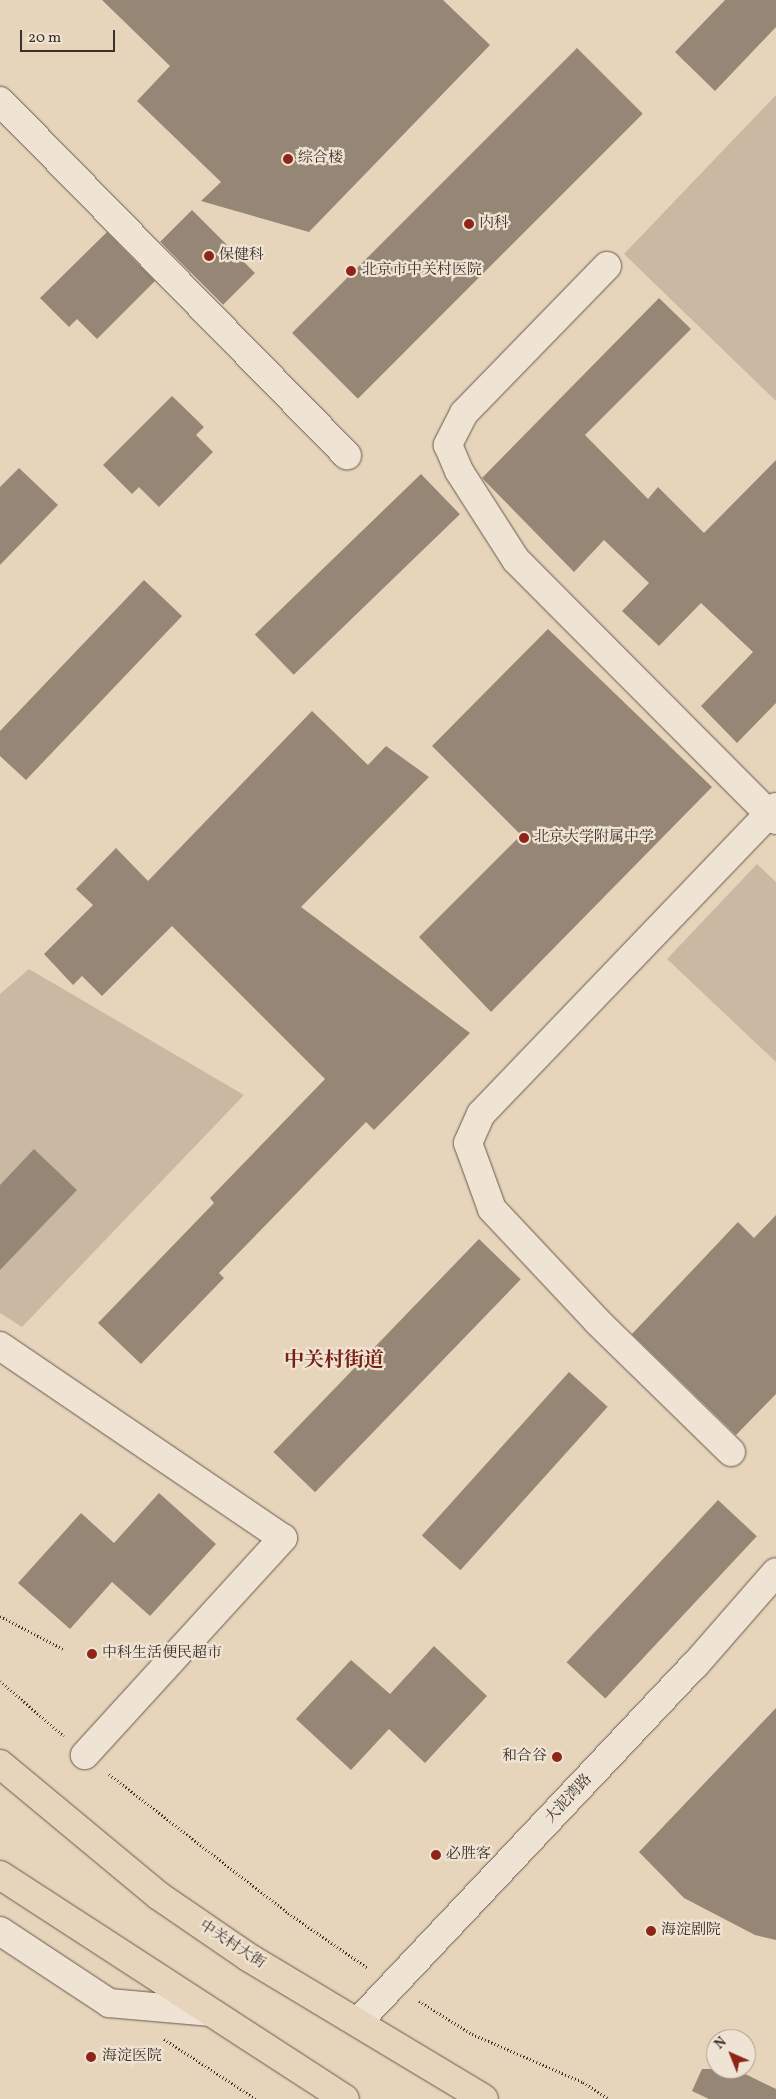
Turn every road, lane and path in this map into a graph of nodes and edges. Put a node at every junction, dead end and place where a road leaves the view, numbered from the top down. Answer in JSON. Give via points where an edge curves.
{"nodes":[{"id":1,"x":0,"y":101,"type":"edge"},
{"id":2,"x":607,"y":266,"type":"dead end"},
{"id":3,"x":348,"y":455,"type":"dead end"},
{"id":4,"x":774,"y":814,"type":"edge"},
{"id":5,"x":0,"y":1346,"type":"edge"},
{"id":6,"x":731,"y":1452,"type":"dead end"},
{"id":7,"x":776,"y":1572,"type":"edge"},
{"id":8,"x":0,"y":1616,"type":"edge"},
{"id":9,"x":63,"y":1649,"type":"dead end"},
{"id":10,"x":0,"y":1680,"type":"edge"},
{"id":11,"x":85,"y":1755,"type":"junction"},
{"id":12,"x":0,"y":1764,"type":"edge"},
{"id":13,"x":0,"y":1874,"type":"edge"},
{"id":14,"x":0,"y":1931,"type":"edge"},
{"id":15,"x":393,"y":1985,"type":"junction"},
{"id":16,"x":209,"y":2012,"type":"junction"},
{"id":17,"x":358,"y":2022,"type":"junction"},
{"id":18,"x":158,"y":2035,"type":"dead end"},
{"id":19,"x":256,"y":2099,"type":"edge"},
{"id":20,"x":345,"y":2099,"type":"edge"},
{"id":21,"x":484,"y":2099,"type":"edge"},
{"id":22,"x":609,"y":2099,"type":"edge"}],
"edges":[{"from":1,"to":3,"type":"street"},
{"from":2,"to":4,"type":"street","via":[[464,412],[448,445],[458,472],[516,560]]},
{"from":4,"to":6,"type":"street","via":[[481,1114],[468,1143],[492,1209],[598,1322]]},
{"from":5,"to":11,"type":"street","via":[[283,1538]]},
{"from":7,"to":15,"type":"street","name":"大泥湾路","via":[[696,1666]]},
{"from":8,"to":9,"type":"path"},
{"from":10,"to":11,"type":"path"},
{"from":11,"to":15,"type":"path","via":[[288,1913]]},
{"from":12,"to":17,"type":"main road","name":"中关村大街","via":[[159,1896],[248,1958]]},
{"from":13,"to":16,"type":"main road"},
{"from":14,"to":16,"type":"street","via":[[109,2003]]},
{"from":15,"to":17,"type":"street","name":"大泥湾路"},
{"from":15,"to":22,"type":"path","via":[[472,2034],[583,2082]]},
{"from":16,"to":20,"type":"main road"},
{"from":17,"to":21,"type":"main road","name":"中关村大街"},
{"from":18,"to":19,"type":"path"}]}
